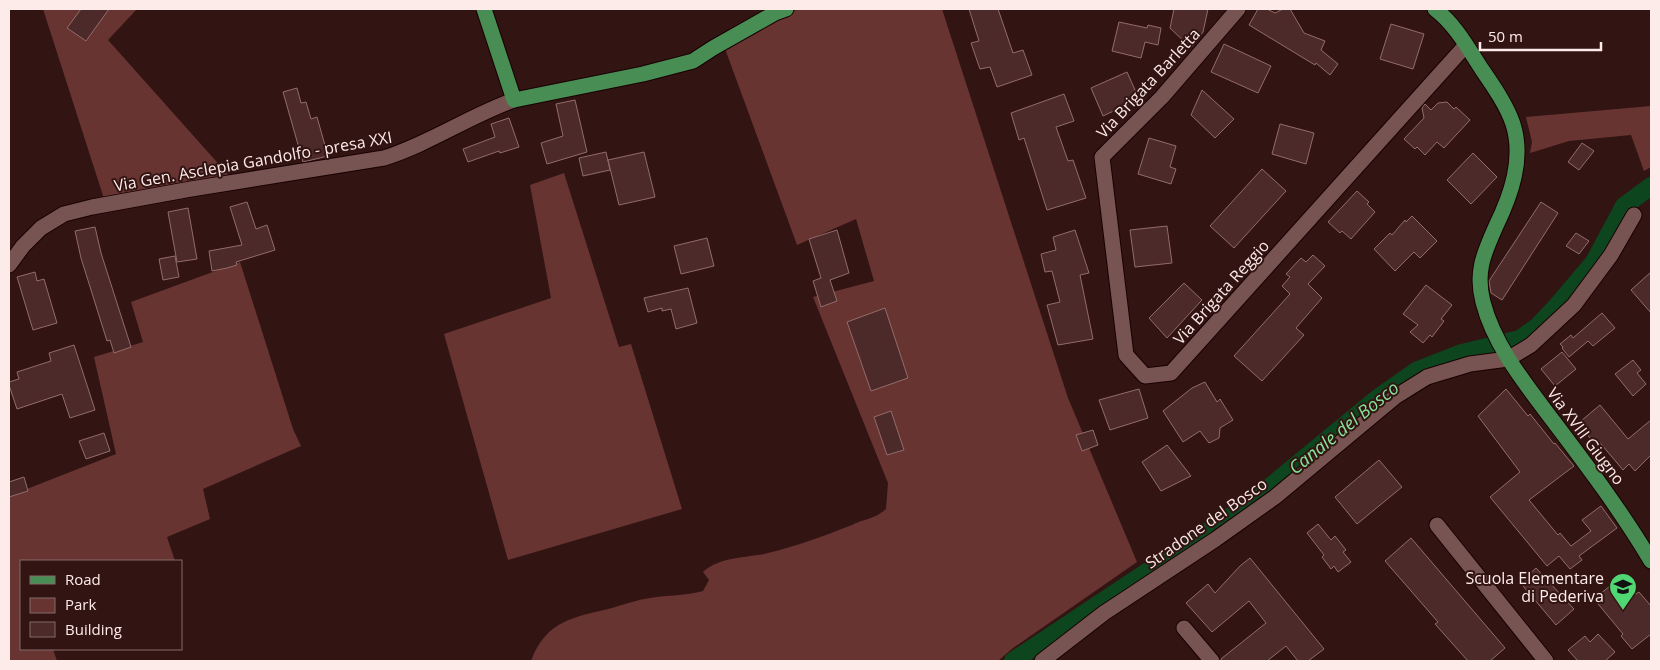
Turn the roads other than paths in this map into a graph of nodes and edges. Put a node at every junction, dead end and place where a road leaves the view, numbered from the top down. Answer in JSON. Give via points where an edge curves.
{"nodes":[{"id":1,"x":484,"y":9,"type":"edge"},
{"id":2,"x":786,"y":9,"type":"edge"},
{"id":3,"x":1238,"y":9,"type":"edge"},
{"id":4,"x":1435,"y":9,"type":"edge"},
{"id":5,"x":1466,"y":45,"type":"junction"},
{"id":6,"x":514,"y":100,"type":"junction"},
{"id":7,"x":1102,"y":157,"type":"joint"},
{"id":8,"x":1634,"y":215,"type":"dead end"},
{"id":9,"x":9,"y":265,"type":"edge"},
{"id":10,"x":1506,"y":355,"type":"junction"},
{"id":11,"x":1437,"y":525,"type":"dead end"},
{"id":12,"x":1651,"y":561,"type":"edge"},
{"id":13,"x":1184,"y":628,"type":"dead end"},
{"id":14,"x":1042,"y":661,"type":"edge"},
{"id":15,"x":1212,"y":661,"type":"edge"},
{"id":16,"x":1546,"y":661,"type":"edge"}],
"edges":[{"from":1,"to":6,"type":"main road"},
{"from":2,"to":6,"type":"main road","via":[[693,61]]},
{"from":3,"to":7,"type":"street","name":"Via Brigata Barletta","via":[[1162,97]]},
{"from":4,"to":5,"type":"main road","name":"Via XVIII Giugno"},
{"from":5,"to":7,"type":"street","name":"Via Brigata Reggio","via":[[1171,373],[1145,376],[1126,355]]},
{"from":5,"to":10,"type":"main road","name":"Via XVIII Giugno","via":[[1502,102],[1512,124],[1517,147],[1512,186],[1480,262],[1483,302]]},
{"from":6,"to":9,"type":"street","name":"Via Gen. Asclepia Gandolfo - presa XXI","via":[[384,158],[64,214],[42,228]]},
{"from":8,"to":10,"type":"street","name":"Stradone del Bosco","via":[[1611,255],[1574,304],[1538,339]]},
{"from":10,"to":12,"type":"main road","name":"Via XVIII Giugno","via":[[1616,506]]},
{"from":10,"to":14,"type":"street","name":"Stradone del Bosco","via":[[1427,377],[1395,397],[1275,497],[1104,614]]},
{"from":11,"to":16,"type":"street"},
{"from":13,"to":15,"type":"street"}]}
